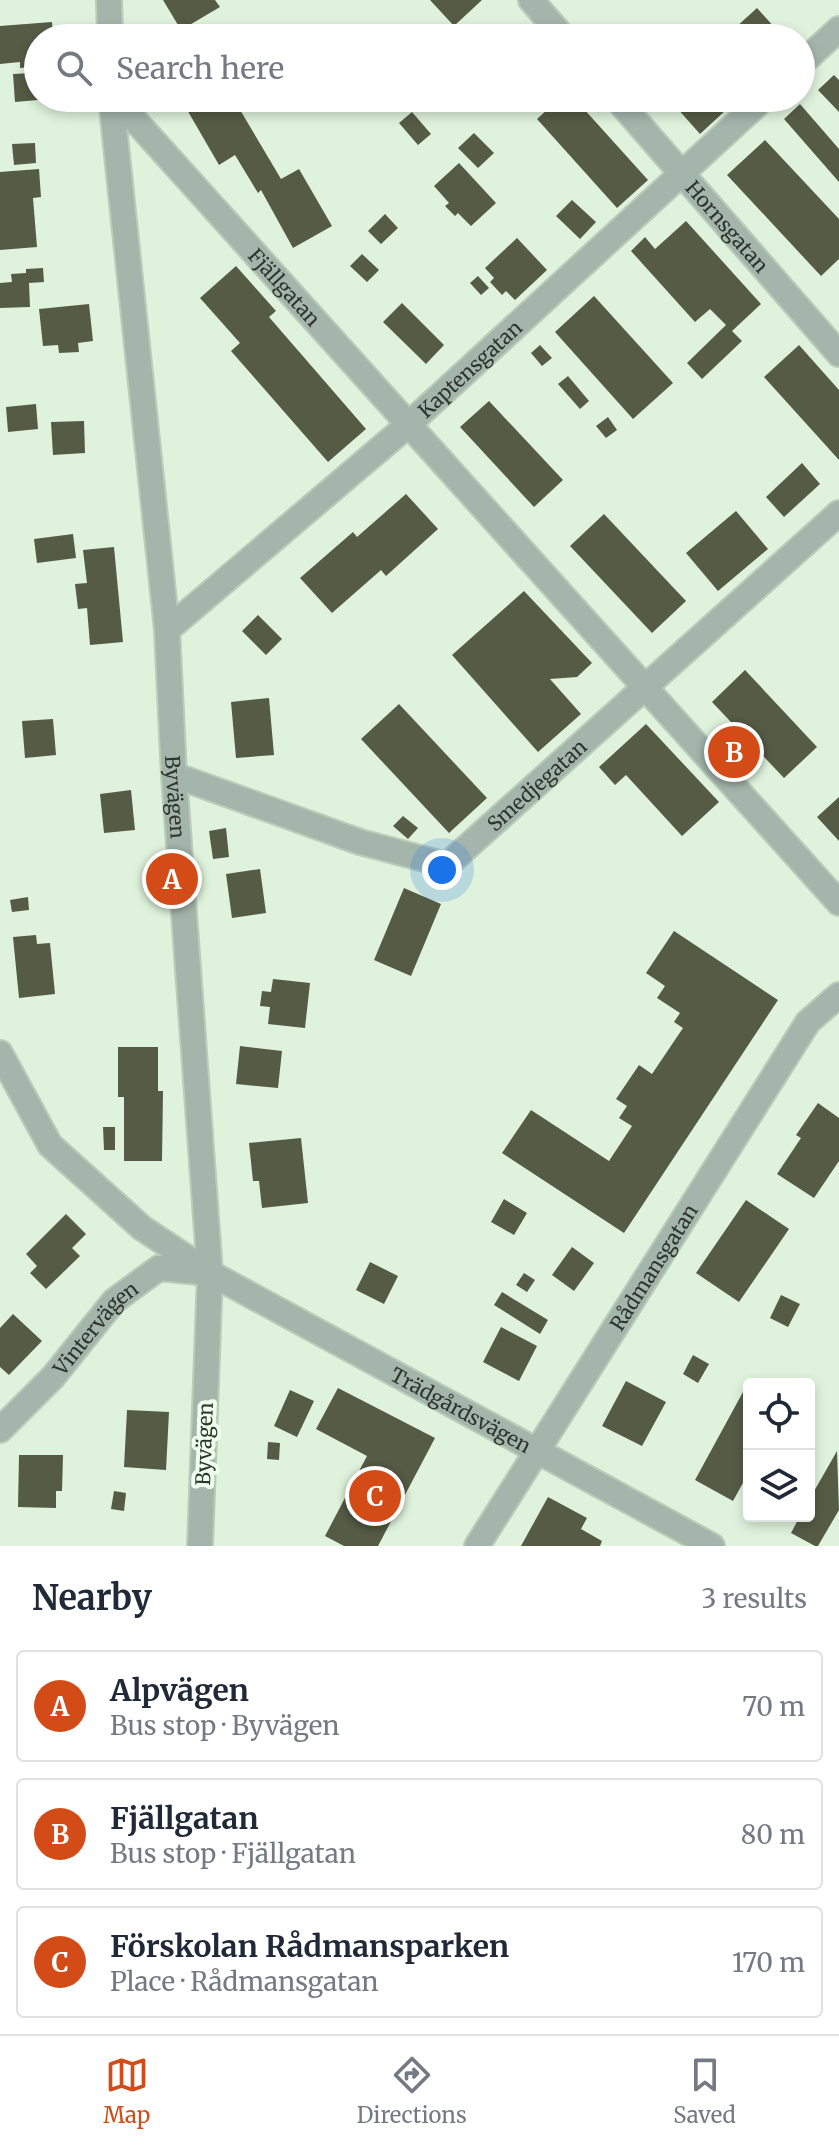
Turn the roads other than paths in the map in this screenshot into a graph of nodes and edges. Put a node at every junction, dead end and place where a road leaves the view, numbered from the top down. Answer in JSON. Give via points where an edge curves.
{"nodes":[{"id":1,"x":109,"y":0,"type":"edge"},
{"id":2,"x":531,"y":0,"type":"edge"},
{"id":3,"x":110,"y":24,"type":"edge"},
{"id":4,"x":552,"y":24,"type":"edge"},
{"id":5,"x":839,"y":29,"type":"edge"},
{"id":6,"x":815,"y":51,"type":"edge"},
{"id":7,"x":114,"y":112,"type":"edge"},
{"id":8,"x":126,"y":112,"type":"edge"},
{"id":9,"x":628,"y":112,"type":"edge"},
{"id":10,"x":749,"y":112,"type":"edge"},
{"id":11,"x":682,"y":173,"type":"junction"},
{"id":12,"x":839,"y":354,"type":"edge"},
{"id":13,"x":408,"y":425,"type":"junction"},
{"id":14,"x":839,"y":513,"type":"edge"},
{"id":15,"x":167,"y":630,"type":"junction"},
{"id":16,"x":647,"y":688,"type":"junction"},
{"id":17,"x":174,"y":775,"type":"junction"},
{"id":18,"x":839,"y":903,"type":"edge"},
{"id":19,"x":839,"y":995,"type":"edge"},
{"id":20,"x":0,"y":1053,"type":"edge"},
{"id":21,"x":210,"y":1273,"type":"junction"},
{"id":22,"x":0,"y":1430,"type":"edge"},
{"id":23,"x":537,"y":1451,"type":"junction"},
{"id":24,"x":200,"y":1546,"type":"edge"},
{"id":25,"x":477,"y":1546,"type":"edge"},
{"id":26,"x":712,"y":1546,"type":"edge"}],
"edges":[{"from":1,"to":3,"type":"street"},
{"from":2,"to":4,"type":"street"},
{"from":5,"to":6,"type":"street"},
{"from":7,"to":15,"type":"street","name":"Byvägen"},
{"from":8,"to":13,"type":"street","name":"Fjällgatan"},
{"from":9,"to":11,"type":"street","name":"Hornsgatan"},
{"from":10,"to":11,"type":"street","name":"Kaptensgatan"},
{"from":11,"to":12,"type":"street","name":"Hornsgatan"},
{"from":11,"to":13,"type":"street","name":"Kaptensgatan"},
{"from":13,"to":15,"type":"street","name":"Kaptensgatan"},
{"from":13,"to":16,"type":"street","name":"Fjällgatan"},
{"from":14,"to":16,"type":"street","name":"Smedjegatan"},
{"from":15,"to":17,"type":"street","name":"Byvägen"},
{"from":16,"to":17,"type":"street","name":"Smedjegatan","via":[[447,865],[360,842]]},
{"from":16,"to":18,"type":"street","name":"Fjällgatan"},
{"from":17,"to":21,"type":"street","name":"Byvägen"},
{"from":19,"to":23,"type":"street","name":"Rådmansgatan","via":[[808,1022]]},
{"from":20,"to":21,"type":"street","name":"Trädgårdsvägen","via":[[50,1145],[142,1228]]},
{"from":21,"to":22,"type":"street","name":"Vintervägen","via":[[159,1268],[114,1301],[53,1377]]},
{"from":21,"to":23,"type":"street","name":"Trädgårdsvägen"},
{"from":21,"to":24,"type":"street","name":"Byvägen"},
{"from":23,"to":25,"type":"street","name":"Rådmansgatan"},
{"from":23,"to":26,"type":"street","name":"Trädgårdsvägen"}]}
